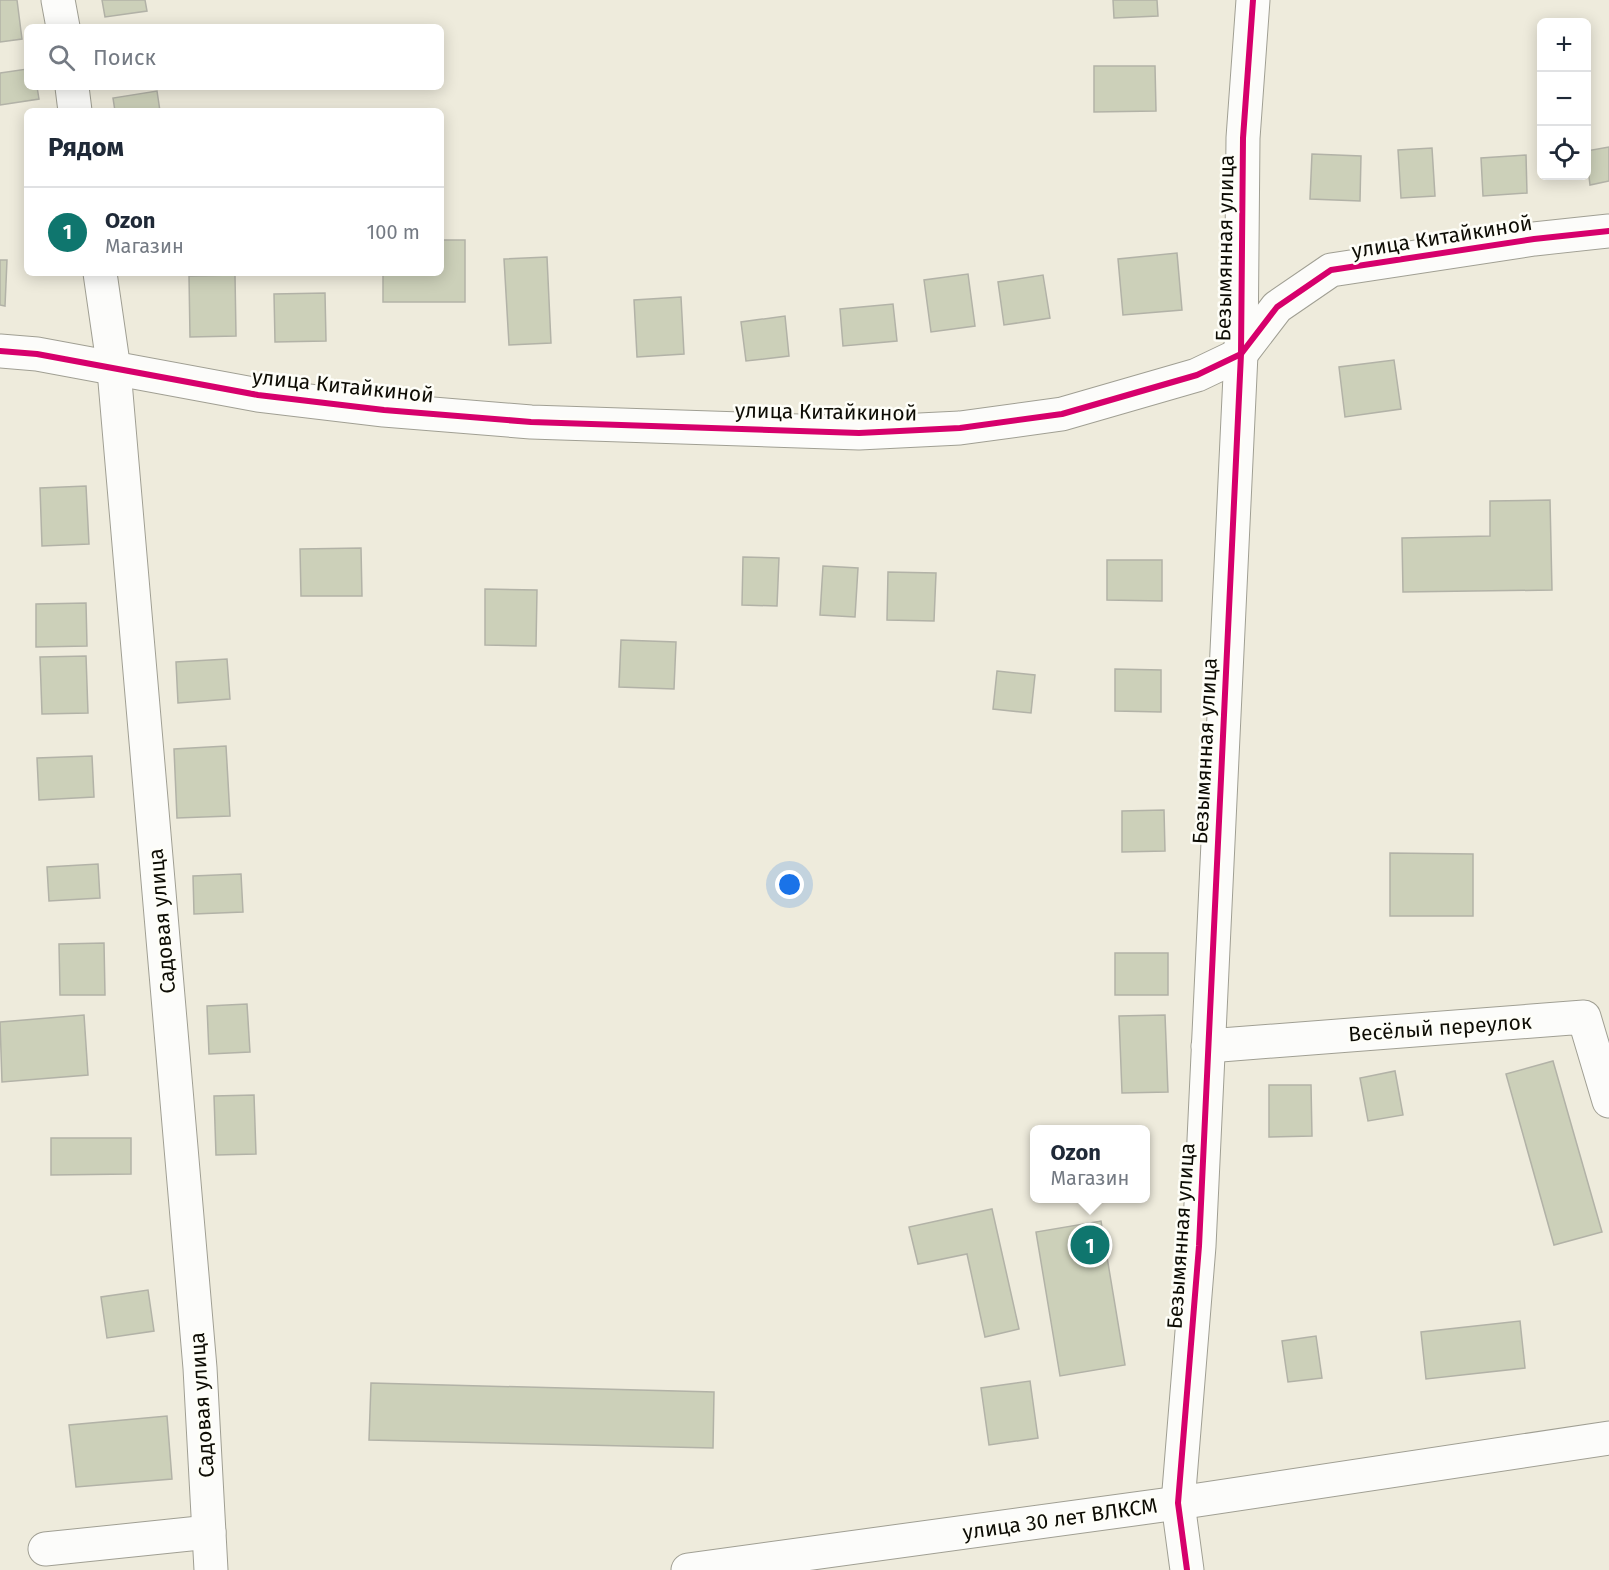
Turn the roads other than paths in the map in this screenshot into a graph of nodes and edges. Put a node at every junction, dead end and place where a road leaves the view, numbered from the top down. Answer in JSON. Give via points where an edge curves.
{"nodes":[{"id":1,"x":58,"y":0,"type":"edge"},
{"id":2,"x":1253,"y":0,"type":"edge"},
{"id":3,"x":62,"y":24,"type":"edge"},
{"id":4,"x":72,"y":90,"type":"edge"},
{"id":5,"x":75,"y":108,"type":"edge"},
{"id":6,"x":1609,"y":231,"type":"edge"},
{"id":7,"x":100,"y":276,"type":"edge"},
{"id":8,"x":0,"y":351,"type":"edge"},
{"id":9,"x":1241,"y":354,"type":"junction"},
{"id":10,"x":114,"y":370,"type":"junction"},
{"id":11,"x":1208,"y":1046,"type":"junction"},
{"id":12,"x":1609,"y":1101,"type":"edge"},
{"id":13,"x":1609,"y":1438,"type":"edge"},
{"id":14,"x":1178,"y":1503,"type":"junction"},
{"id":15,"x":209,"y":1532,"type":"junction"},
{"id":16,"x":45,"y":1549,"type":"dead end"},
{"id":17,"x":211,"y":1570,"type":"edge"},
{"id":18,"x":688,"y":1570,"type":"edge"},
{"id":19,"x":1187,"y":1570,"type":"edge"}],
"edges":[{"from":1,"to":3,"type":"street"},
{"from":2,"to":9,"type":"street","name":"Безымянная улица","via":[[1243,138]]},
{"from":4,"to":5,"type":"street"},
{"from":6,"to":9,"type":"street","name":"улица Китайкиной","via":[[1331,270],[1276,307]]},
{"from":7,"to":10,"type":"street","name":"Садовая улица"},
{"from":8,"to":10,"type":"street","name":"улица Китайкиной","via":[[38,354]]},
{"from":9,"to":10,"type":"street","name":"улица Китайкиной","via":[[1197,375],[1062,414],[960,428],[859,433],[531,423],[258,395]]},
{"from":9,"to":11,"type":"street","name":"Безымянная улица"},
{"from":10,"to":15,"type":"street","name":"Садовая улица","via":[[200,1356]]},
{"from":11,"to":12,"type":"street","name":"Весёлый переулок","via":[[1584,1017]]},
{"from":11,"to":14,"type":"street","name":"Безымянная улица","via":[[1199,1246]]},
{"from":13,"to":14,"type":"street","name":"улица 30 лет ВЛКСМ"},
{"from":14,"to":18,"type":"street","name":"улица 30 лет ВЛКСМ"},
{"from":14,"to":19,"type":"street","name":"Безымянная улица"},
{"from":15,"to":16,"type":"street"},
{"from":15,"to":17,"type":"street","name":"Садовая улица"}]}
